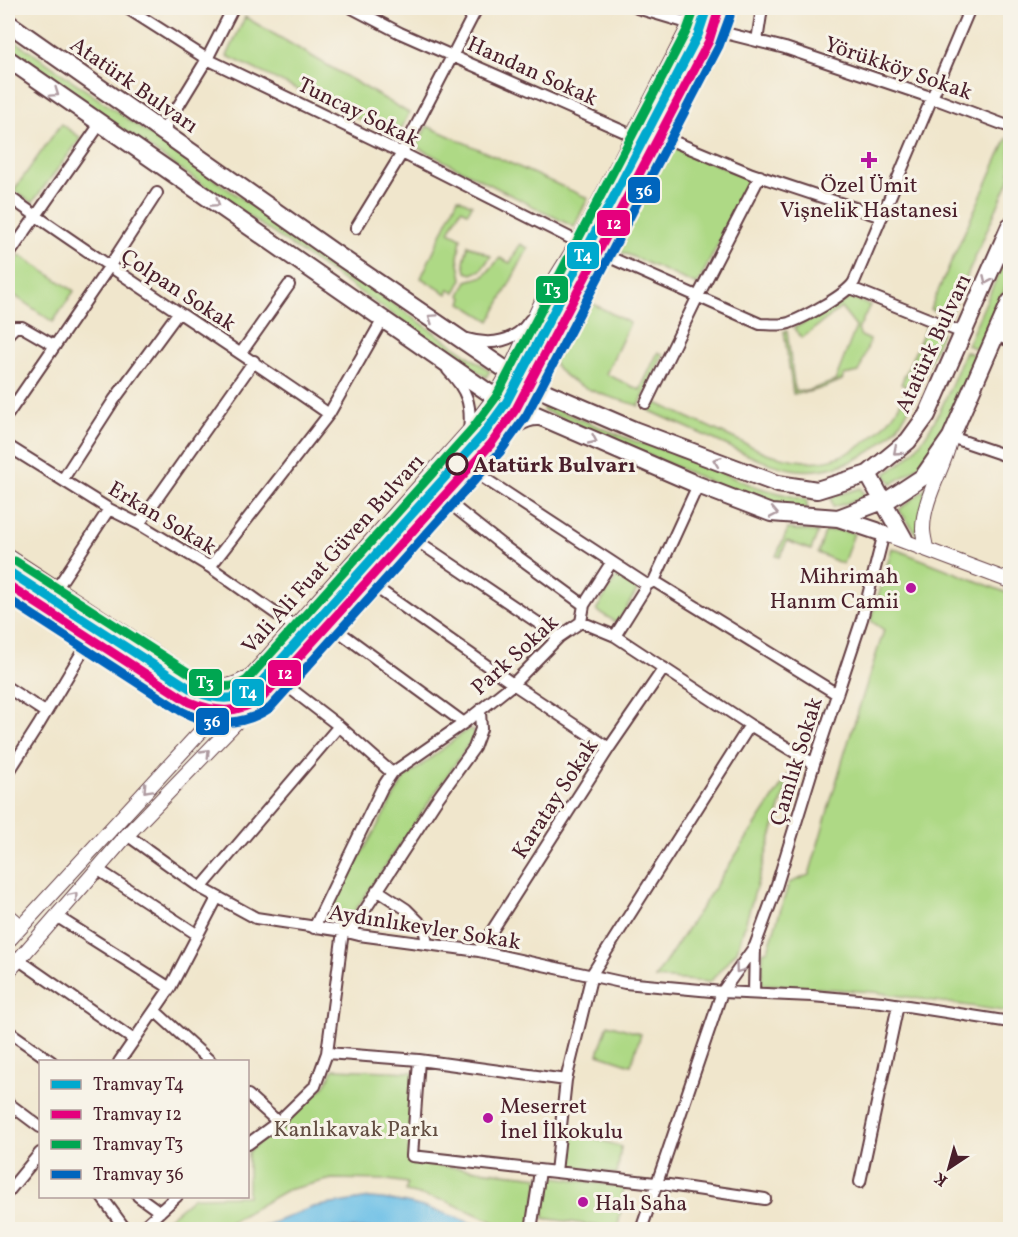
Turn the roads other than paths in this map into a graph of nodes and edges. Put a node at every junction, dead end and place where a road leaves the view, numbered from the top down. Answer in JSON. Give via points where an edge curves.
{"nodes":[{"id":1,"x":127,"y":8,"type":"edge"},
{"id":2,"x":234,"y":8,"type":"edge"},
{"id":3,"x":352,"y":8,"type":"edge"},
{"id":4,"x":477,"y":8,"type":"edge"},
{"id":5,"x":637,"y":8,"type":"edge"},
{"id":6,"x":694,"y":8,"type":"edge"},
{"id":7,"x":710,"y":8,"type":"edge"},
{"id":8,"x":762,"y":8,"type":"edge"},
{"id":9,"x":970,"y":8,"type":"edge"},
{"id":10,"x":8,"y":23,"type":"edge"},
{"id":11,"x":690,"y":24,"type":"junction"},
{"id":12,"x":704,"y":28,"type":"junction"},
{"id":13,"x":757,"y":40,"type":"junction"},
{"id":14,"x":451,"y":54,"type":"junction"},
{"id":15,"x":8,"y":59,"type":"edge"},
{"id":16,"x":207,"y":59,"type":"junction"},
{"id":17,"x":933,"y":98,"type":"junction"},
{"id":18,"x":100,"y":124,"type":"junction"},
{"id":19,"x":1011,"y":127,"type":"edge"},
{"id":20,"x":163,"y":131,"type":"junction"},
{"id":21,"x":651,"y":132,"type":"junction"},
{"id":22,"x":634,"y":136,"type":"junction"},
{"id":23,"x":402,"y":153,"type":"junction"},
{"id":24,"x":760,"y":176,"type":"junction"},
{"id":25,"x":157,"y":193,"type":"dead end"},
{"id":26,"x":8,"y":196,"type":"edge"},
{"id":27,"x":35,"y":216,"type":"junction"},
{"id":28,"x":882,"y":217,"type":"junction"},
{"id":29,"x":1011,"y":226,"type":"edge"},
{"id":30,"x":356,"y":228,"type":"dead end"},
{"id":31,"x":585,"y":246,"type":"junction"},
{"id":32,"x":8,"y":256,"type":"edge"},
{"id":33,"x":110,"y":267,"type":"junction"},
{"id":34,"x":289,"y":285,"type":"dead end"},
{"id":35,"x":851,"y":288,"type":"junction"},
{"id":36,"x":698,"y":296,"type":"junction"},
{"id":37,"x":544,"y":297,"type":"junction"},
{"id":38,"x":1011,"y":302,"type":"edge"},
{"id":39,"x":177,"y":313,"type":"junction"},
{"id":40,"x":383,"y":319,"type":"junction"},
{"id":41,"x":963,"y":333,"type":"junction"},
{"id":42,"x":8,"y":334,"type":"edge"},
{"id":43,"x":461,"y":338,"type":"junction"},
{"id":44,"x":1003,"y":338,"type":"edge"},
{"id":45,"x":55,"y":346,"type":"junction"},
{"id":46,"x":431,"y":352,"type":"junction"},
{"id":47,"x":241,"y":353,"type":"junction"},
{"id":48,"x":254,"y":362,"type":"junction"},
{"id":49,"x":509,"y":372,"type":"junction"},
{"id":50,"x":528,"y":382,"type":"junction"},
{"id":51,"x":495,"y":398,"type":"junction"},
{"id":52,"x":646,"y":403,"type":"dead end"},
{"id":53,"x":516,"y":407,"type":"junction"},
{"id":54,"x":8,"y":414,"type":"edge"},
{"id":55,"x":329,"y":414,"type":"junction"},
{"id":56,"x":564,"y":426,"type":"junction"},
{"id":57,"x":468,"y":432,"type":"junction"},
{"id":58,"x":951,"y":437,"type":"junction"},
{"id":59,"x":8,"y":446,"type":"edge"},
{"id":60,"x":1011,"y":457,"type":"edge"},
{"id":61,"x":480,"y":458,"type":"junction"},
{"id":62,"x":470,"y":469,"type":"junction"},
{"id":63,"x":868,"y":474,"type":"junction"},
{"id":64,"x":63,"y":479,"type":"junction"},
{"id":65,"x":698,"y":485,"type":"junction"},
{"id":66,"x":817,"y":490,"type":"junction"},
{"id":67,"x":443,"y":498,"type":"junction"},
{"id":68,"x":883,"y":501,"type":"junction"},
{"id":69,"x":109,"y":509,"type":"junction"},
{"id":70,"x":820,"y":518,"type":"junction"},
{"id":71,"x":838,"y":518,"type":"junction"},
{"id":72,"x":140,"y":524,"type":"junction"},
{"id":73,"x":881,"y":532,"type":"junction"},
{"id":74,"x":407,"y":534,"type":"junction"},
{"id":75,"x":904,"y":539,"type":"junction"},
{"id":76,"x":926,"y":548,"type":"junction"},
{"id":77,"x":8,"y":556,"type":"edge"},
{"id":78,"x":611,"y":562,"type":"junction"},
{"id":79,"x":210,"y":567,"type":"junction"},
{"id":80,"x":8,"y":578,"type":"edge"},
{"id":81,"x":364,"y":579,"type":"junction"},
{"id":82,"x":1011,"y":581,"type":"edge"},
{"id":83,"x":651,"y":583,"type":"junction"},
{"id":84,"x":57,"y":588,"type":"junction"},
{"id":85,"x":584,"y":605,"type":"junction"},
{"id":86,"x":326,"y":622,"type":"junction"},
{"id":87,"x":581,"y":622,"type":"junction"},
{"id":88,"x":295,"y":627,"type":"junction"},
{"id":89,"x":94,"y":632,"type":"junction"},
{"id":90,"x":615,"y":636,"type":"junction"},
{"id":91,"x":559,"y":637,"type":"junction"},
{"id":92,"x":663,"y":668,"type":"junction"},
{"id":93,"x":250,"y":676,"type":"junction"},
{"id":94,"x":278,"y":679,"type":"junction"},
{"id":95,"x":208,"y":684,"type":"junction"},
{"id":96,"x":513,"y":684,"type":"junction"},
{"id":97,"x":8,"y":688,"type":"edge"},
{"id":98,"x":837,"y":694,"type":"junction"},
{"id":99,"x":226,"y":703,"type":"junction"},
{"id":100,"x":480,"y":711,"type":"junction"},
{"id":101,"x":45,"y":712,"type":"junction"},
{"id":102,"x":241,"y":716,"type":"junction"},
{"id":103,"x":221,"y":718,"type":"junction"},
{"id":104,"x":464,"y":723,"type":"junction"},
{"id":105,"x":750,"y":725,"type":"junction"},
{"id":106,"x":339,"y":726,"type":"junction"},
{"id":107,"x":222,"y":736,"type":"junction"},
{"id":108,"x":609,"y":748,"type":"junction"},
{"id":109,"x":814,"y":764,"type":"junction"},
{"id":110,"x":8,"y":773,"type":"edge"},
{"id":111,"x":392,"y":773,"type":"junction"},
{"id":112,"x":127,"y":835,"type":"junction"},
{"id":113,"x":97,"y":869,"type":"junction"},
{"id":114,"x":201,"y":888,"type":"junction"},
{"id":115,"x":377,"y":890,"type":"junction"},
{"id":116,"x":217,"y":898,"type":"junction"},
{"id":117,"x":8,"y":915,"type":"edge"},
{"id":118,"x":56,"y":916,"type":"junction"},
{"id":119,"x":21,"y":926,"type":"junction"},
{"id":120,"x":314,"y":928,"type":"junction"},
{"id":121,"x":347,"y":932,"type":"junction"},
{"id":122,"x":198,"y":935,"type":"junction"},
{"id":123,"x":8,"y":941,"type":"edge"},
{"id":124,"x":427,"y":944,"type":"junction"},
{"id":125,"x":755,"y":946,"type":"junction"},
{"id":126,"x":479,"y":951,"type":"junction"},
{"id":127,"x":19,"y":960,"type":"junction"},
{"id":128,"x":8,"y":972,"type":"edge"},
{"id":129,"x":592,"y":974,"type":"junction"},
{"id":130,"x":170,"y":988,"type":"junction"},
{"id":131,"x":722,"y":992,"type":"junction"},
{"id":132,"x":754,"y":992,"type":"junction"},
{"id":133,"x":898,"y":1005,"type":"junction"},
{"id":134,"x":155,"y":1011,"type":"junction"},
{"id":135,"x":1011,"y":1022,"type":"edge"},
{"id":136,"x":8,"y":1031,"type":"edge"},
{"id":137,"x":134,"y":1040,"type":"junction"},
{"id":138,"x":327,"y":1053,"type":"junction"},
{"id":139,"x":49,"y":1060,"type":"edge"},
{"id":140,"x":121,"y":1060,"type":"edge"},
{"id":141,"x":209,"y":1060,"type":"edge"},
{"id":142,"x":419,"y":1060,"type":"junction"},
{"id":143,"x":566,"y":1080,"type":"junction"},
{"id":144,"x":249,"y":1096,"type":"edge"},
{"id":145,"x":8,"y":1103,"type":"edge"},
{"id":146,"x":278,"y":1122,"type":"junction"},
{"id":147,"x":39,"y":1126,"type":"edge"},
{"id":148,"x":249,"y":1143,"type":"edge"},
{"id":149,"x":39,"y":1154,"type":"edge"},
{"id":150,"x":540,"y":1171,"type":"junction"},
{"id":151,"x":556,"y":1172,"type":"junction"},
{"id":152,"x":860,"y":1182,"type":"dead end"},
{"id":153,"x":655,"y":1184,"type":"junction"},
{"id":154,"x":8,"y":1192,"type":"edge"},
{"id":155,"x":101,"y":1198,"type":"edge"},
{"id":156,"x":139,"y":1198,"type":"edge"},
{"id":157,"x":176,"y":1198,"type":"edge"},
{"id":158,"x":765,"y":1199,"type":"dead end"},
{"id":159,"x":159,"y":1212,"type":"junction"},
{"id":160,"x":126,"y":1230,"type":"edge"},
{"id":161,"x":140,"y":1230,"type":"edge"},
{"id":162,"x":531,"y":1230,"type":"edge"},
{"id":163,"x":641,"y":1230,"type":"edge"}],
"edges":[{"from":1,"to":16,"type":"street","name":"Tuncay Sokak"},
{"from":2,"to":16,"type":"street"},
{"from":3,"to":14,"type":"street","name":"Handan Sokak"},
{"from":4,"to":14,"type":"street"},
{"from":5,"to":11,"type":"street","name":"Yörükköy Sokak"},
{"from":6,"to":11,"type":"main road"},
{"from":7,"to":12,"type":"main road"},
{"from":8,"to":13,"type":"street"},
{"from":9,"to":17,"type":"street"},
{"from":10,"to":20,"type":"main road","name":"Atatürk Bulvarı"},
{"from":11,"to":12,"type":"street","name":"Yörükköy Sokak"},
{"from":11,"to":22,"type":"main road"},
{"from":12,"to":13,"type":"street","name":"Yörükköy Sokak"},
{"from":12,"to":21,"type":"main road"},
{"from":13,"to":17,"type":"street","name":"Yörükköy Sokak"},
{"from":14,"to":22,"type":"street","name":"Handan Sokak"},
{"from":14,"to":23,"type":"street"},
{"from":15,"to":18,"type":"main road","one_way":true},
{"from":16,"to":20,"type":"street"},
{"from":16,"to":23,"type":"street","name":"Tuncay Sokak"},
{"from":17,"to":19,"type":"street","name":"Yörükköy Sokak"},
{"from":17,"to":28,"type":"street"},
{"from":18,"to":27,"type":"street"},
{"from":18,"to":40,"type":"main road","one_way":true},
{"from":43,"to":20,"type":"main road","name":"Atatürk Bulvarı","one_way":true},
{"from":21,"to":24,"type":"street"},
{"from":21,"to":31,"type":"main road"},
{"from":22,"to":31,"type":"main road"},
{"from":23,"to":30,"type":"street"},
{"from":23,"to":31,"type":"street","name":"Tuncay Sokak"},
{"from":24,"to":28,"type":"street"},
{"from":24,"to":36,"type":"street"},
{"from":25,"to":33,"type":"street"},
{"from":26,"to":27,"type":"street","name":"Çolpan Sokak"},
{"from":27,"to":32,"type":"street"},
{"from":27,"to":33,"type":"street","name":"Çolpan Sokak"},
{"from":28,"to":35,"type":"street"},
{"from":29,"to":41,"type":"main road","name":"Atatürk Bulvarı","one_way":true},
{"from":31,"to":36,"type":"street","name":"Tuncay Sokak"},
{"from":31,"to":37,"type":"main road","name":"Vali Ali Fuat Güven Bulvarı"},
{"from":31,"to":50,"type":"main road","name":"Vali Ali Fuat Güven Bulvarı"},
{"from":33,"to":39,"type":"street","name":"Çolpan Sokak"},
{"from":33,"to":45,"type":"street"},
{"from":34,"to":47,"type":"street"},
{"from":35,"to":36,"type":"street","name":"Tuncay Sokak","via":[[788,323],[777,325],[760,324]]},
{"from":35,"to":41,"type":"street"},
{"from":36,"to":52,"type":"street"},
{"from":37,"to":43,"type":"street","via":[[516,335],[486,343]]},
{"from":37,"to":49,"type":"main road","name":"Vali Ali Fuat Güven Bulvarı"},
{"from":38,"to":44,"type":"main road"},
{"from":39,"to":47,"type":"street","name":"Çolpan Sokak"},
{"from":39,"to":64,"type":"street"},
{"from":40,"to":46,"type":"main road"},
{"from":40,"to":55,"type":"street"},
{"from":41,"to":63,"type":"main road","name":"Atatürk Bulvarı","one_way":true,"via":[[927,415],[908,441]]},
{"from":42,"to":45,"type":"street","via":[[15,327],[22,327]]},
{"from":43,"to":49,"type":"main road","name":"Atatürk Bulvarı"},
{"from":44,"to":58,"type":"main road"},
{"from":45,"to":54,"type":"street"},
{"from":46,"to":51,"type":"main road"},
{"from":46,"to":57,"type":"street","via":[[466,393],[470,406]]},
{"from":47,"to":48,"type":"street","name":"Çolpan Sokak"},
{"from":48,"to":55,"type":"street","name":"Çolpan Sokak"},
{"from":48,"to":72,"type":"street"},
{"from":49,"to":50,"type":"main road","name":"Atatürk Bulvarı"},
{"from":49,"to":51,"type":"main road","name":"Vali Ali Fuat Güven Bulvarı"},
{"from":50,"to":53,"type":"main road","name":"Vali Ali Fuat Güven Bulvarı"},
{"from":66,"to":50,"type":"main road","name":"Atatürk Bulvarı","one_way":true,"via":[[778,484],[634,430]]},
{"from":51,"to":53,"type":"main road"},
{"from":51,"to":57,"type":"main road","name":"Vali Ali Fuat Güven Bulvarı"},
{"from":53,"to":56,"type":"main road"},
{"from":53,"to":61,"type":"main road","name":"Vali Ali Fuat Güven Bulvarı"},
{"from":55,"to":79,"type":"street"},
{"from":56,"to":61,"type":"street","via":[[538,419],[513,429]]},
{"from":56,"to":65,"type":"main road","one_way":true},
{"from":57,"to":88,"type":"main road","name":"Vali Ali Fuat Güven Bulvarı"},
{"from":58,"to":60,"type":"street"},
{"from":58,"to":68,"type":"main road","via":[[923,477]]},
{"from":58,"to":76,"type":"main road","via":[[928,504],[923,528]]},
{"from":59,"to":64,"type":"street","name":"Erkan Sokak"},
{"from":61,"to":62,"type":"main road","name":"Vali Ali Fuat Güven Bulvarı"},
{"from":62,"to":67,"type":"main road","name":"Vali Ali Fuat Güven Bulvarı"},
{"from":62,"to":78,"type":"street"},
{"from":63,"to":66,"type":"main road","name":"Atatürk Bulvarı"},
{"from":63,"to":68,"type":"main road"},
{"from":64,"to":69,"type":"street","name":"Erkan Sokak"},
{"from":65,"to":70,"type":"main road","one_way":true,"via":[[771,513]]},
{"from":65,"to":83,"type":"street"},
{"from":66,"to":70,"type":"main road"},
{"from":67,"to":74,"type":"main road","name":"Vali Ali Fuat Güven Bulvarı"},
{"from":67,"to":85,"type":"street"},
{"from":68,"to":71,"type":"main road"},
{"from":68,"to":75,"type":"main road"},
{"from":69,"to":72,"type":"street","name":"Erkan Sokak"},
{"from":69,"to":84,"type":"street"},
{"from":70,"to":71,"type":"main road"},
{"from":71,"to":73,"type":"main road"},
{"from":72,"to":79,"type":"street","name":"Erkan Sokak"},
{"from":73,"to":75,"type":"main road"},
{"from":73,"to":98,"type":"street","name":"Çamlık Sokak","via":[[862,619]]},
{"from":74,"to":81,"type":"main road","name":"Vali Ali Fuat Güven Bulvarı"},
{"from":74,"to":91,"type":"street"},
{"from":75,"to":76,"type":"main road"},
{"from":76,"to":82,"type":"main road"},
{"from":77,"to":84,"type":"main road"},
{"from":78,"to":83,"type":"street"},
{"from":78,"to":85,"type":"street"},
{"from":79,"to":88,"type":"street","name":"Erkan Sokak"},
{"from":80,"to":89,"type":"main road"},
{"from":81,"to":86,"type":"main road","name":"Vali Ali Fuat Güven Bulvarı"},
{"from":81,"to":96,"type":"street"},
{"from":83,"to":90,"type":"street"},
{"from":83,"to":98,"type":"street"},
{"from":84,"to":95,"type":"main road","via":[[196,680]]},
{"from":85,"to":87,"type":"street"},
{"from":86,"to":94,"type":"main road","name":"Vali Ali Fuat Güven Bulvarı"},
{"from":86,"to":104,"type":"street"},
{"from":87,"to":90,"type":"street","name":"Park Sokak"},
{"from":87,"to":91,"type":"street","name":"Park Sokak"},
{"from":88,"to":93,"type":"main road","name":"Vali Ali Fuat Güven Bulvarı"},
{"from":89,"to":101,"type":"street"},
{"from":89,"to":103,"type":"main road"},
{"from":90,"to":92,"type":"street","name":"Park Sokak"},
{"from":91,"to":96,"type":"street","name":"Park Sokak"},
{"from":92,"to":105,"type":"street","name":"Park Sokak"},
{"from":92,"to":108,"type":"street","name":"Karatay Sokak"},
{"from":93,"to":95,"type":"main road","via":[[233,686]]},
{"from":93,"to":99,"type":"main road","name":"Vali Ali Fuat Güven Bulvarı"},
{"from":94,"to":102,"type":"main road","name":"Vali Ali Fuat Güven Bulvarı"},
{"from":94,"to":106,"type":"street"},
{"from":95,"to":99,"type":"main road"},
{"from":96,"to":100,"type":"street","name":"Park Sokak"},
{"from":96,"to":108,"type":"street"},
{"from":97,"to":101,"type":"street"},
{"from":98,"to":109,"type":"street","name":"Çamlık Sokak"},
{"from":99,"to":103,"type":"main road","name":"Vali Ali Fuat Güven Bulvarı"},
{"from":100,"to":104,"type":"street","name":"Park Sokak"},
{"from":100,"to":115,"type":"street","via":[[481,729],[474,748]]},
{"from":101,"to":110,"type":"street"},
{"from":102,"to":103,"type":"main road"},
{"from":102,"to":107,"type":"main road","name":"Vali Ali Fuat Güven Bulvarı"},
{"from":103,"to":107,"type":"main road"},
{"from":103,"to":119,"type":"main road","name":"Vali Ali Fuat Güven Bulvarı","one_way":true},
{"from":104,"to":111,"type":"street","name":"Park Sokak"},
{"from":105,"to":109,"type":"street","name":"Park Sokak"},
{"from":105,"to":129,"type":"street"},
{"from":106,"to":111,"type":"street"},
{"from":106,"to":114,"type":"street"},
{"from":112,"to":107,"type":"main road","name":"Vali Ali Fuat Güven Bulvarı","one_way":true},
{"from":108,"to":126,"type":"street","name":"Karatay Sokak"},
{"from":109,"to":125,"type":"street","name":"Çamlık Sokak"},
{"from":111,"to":120,"type":"street","name":"Park Sokak"},
{"from":112,"to":113,"type":"main road","name":"Vali Ali Fuat Güven Bulvarı"},
{"from":112,"to":114,"type":"street","name":"Aydınlıkevler Sokak"},
{"from":118,"to":113,"type":"main road","name":"Vali Ali Fuat Güven Bulvarı","one_way":true},
{"from":113,"to":122,"type":"street"},
{"from":114,"to":116,"type":"street","name":"Aydınlıkevler Sokak"},
{"from":115,"to":121,"type":"street"},
{"from":115,"to":124,"type":"street","via":[[406,909],[424,927]]},
{"from":116,"to":120,"type":"street","name":"Aydınlıkevler Sokak","via":[[256,918]]},
{"from":116,"to":122,"type":"street"},
{"from":117,"to":119,"type":"main road"},
{"from":118,"to":127,"type":"main road","name":"Vali Ali Fuat Güven Bulvarı"},
{"from":118,"to":130,"type":"street"},
{"from":119,"to":123,"type":"main road","name":"Vali Ali Fuat Güven Bulvarı"},
{"from":120,"to":121,"type":"street","name":"Aydınlıkevler Sokak"},
{"from":121,"to":124,"type":"street","name":"Aydınlıkevler Sokak"},
{"from":121,"to":138,"type":"street"},
{"from":122,"to":130,"type":"street"},
{"from":124,"to":126,"type":"street","name":"Aydınlıkevler Sokak"},
{"from":125,"to":131,"type":"street","name":"Çamlık Sokak","one_way":true},
{"from":125,"to":132,"type":"street"},
{"from":126,"to":129,"type":"street","name":"Aydınlıkevler Sokak"},
{"from":127,"to":128,"type":"main road","name":"Vali Ali Fuat Güven Bulvarı"},
{"from":127,"to":137,"type":"street"},
{"from":129,"to":131,"type":"street","name":"Aydınlıkevler Sokak","via":[[625,983]]},
{"from":129,"to":143,"type":"street"},
{"from":130,"to":134,"type":"street"},
{"from":131,"to":132,"type":"street","name":"Aydınlıkevler Sokak"},
{"from":131,"to":153,"type":"street","name":"Çamlık Sokak"},
{"from":132,"to":133,"type":"street","name":"Aydınlıkevler Sokak"},
{"from":133,"to":135,"type":"street","name":"Aydınlıkevler Sokak"},
{"from":133,"to":152,"type":"street"},
{"from":134,"to":137,"type":"street"},
{"from":134,"to":141,"type":"street"},
{"from":136,"to":139,"type":"street"},
{"from":137,"to":140,"type":"street"},
{"from":138,"to":142,"type":"street"},
{"from":138,"to":146,"type":"street","via":[[315,1086]]},
{"from":142,"to":143,"type":"street"},
{"from":142,"to":150,"type":"street","via":[[412,1156]]},
{"from":143,"to":151,"type":"street"},
{"from":144,"to":146,"type":"street"},
{"from":145,"to":147,"type":"street"},
{"from":146,"to":148,"type":"street"},
{"from":149,"to":154,"type":"street"},
{"from":150,"to":151,"type":"street"},
{"from":150,"to":162,"type":"street"},
{"from":151,"to":153,"type":"street"},
{"from":153,"to":158,"type":"street"},
{"from":153,"to":163,"type":"street","name":"Çamlık Sokak"},
{"from":155,"to":160,"type":"street"},
{"from":156,"to":159,"type":"street"},
{"from":157,"to":159,"type":"street"},
{"from":159,"to":161,"type":"street"}]}
